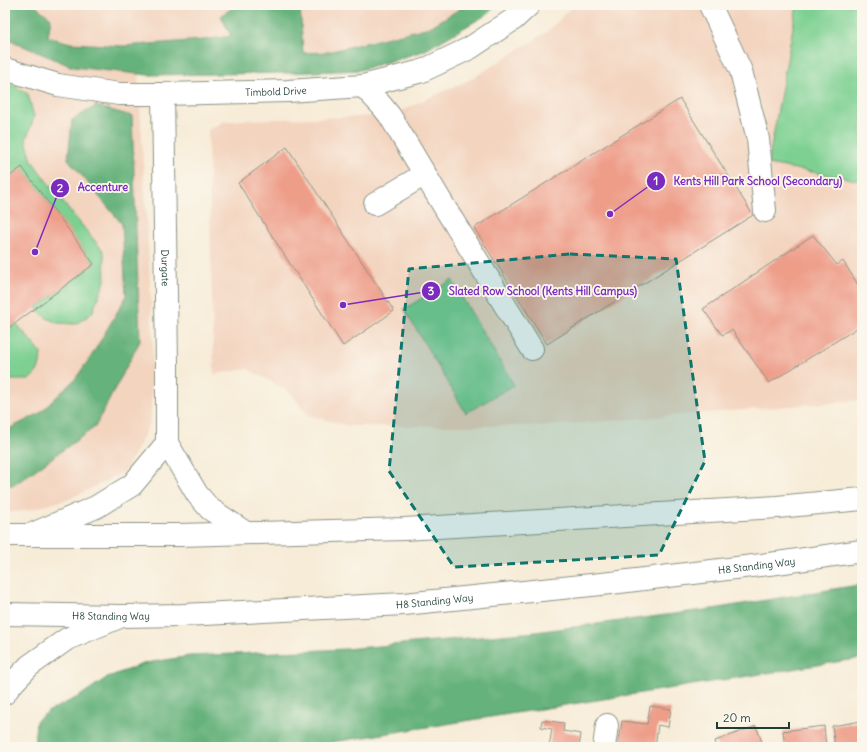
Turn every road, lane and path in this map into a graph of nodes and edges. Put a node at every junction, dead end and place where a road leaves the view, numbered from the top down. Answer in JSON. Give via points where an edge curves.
{"nodes":[{"id":1,"x":529,"y":5,"type":"edge"},
{"id":2,"x":710,"y":5,"type":"edge"},
{"id":3,"x":5,"y":69,"type":"edge"},
{"id":4,"x":363,"y":86,"type":"junction"},
{"id":5,"x":163,"y":94,"type":"junction"},
{"id":6,"x":425,"y":174,"type":"junction"},
{"id":7,"x":375,"y":204,"type":"dead end"},
{"id":8,"x":765,"y":211,"type":"dead end"},
{"id":9,"x":532,"y":349,"type":"dead end"},
{"id":10,"x":167,"y":443,"type":"junction"},
{"id":11,"x":862,"y":499,"type":"edge"},
{"id":12,"x":246,"y":533,"type":"junction"},
{"id":13,"x":5,"y":535,"type":"edge"},
{"id":14,"x":30,"y":535,"type":"junction"},
{"id":15,"x":862,"y":551,"type":"edge"},
{"id":16,"x":5,"y":614,"type":"edge"},
{"id":17,"x":122,"y":616,"type":"junction"},
{"id":18,"x":5,"y":693,"type":"edge"},
{"id":19,"x":607,"y":724,"type":"dead end"},
{"id":20,"x":604,"y":747,"type":"edge"}],
"edges":[{"from":1,"to":4,"type":"main road","name":"Timbold Drive","via":[[514,19],[470,48],[422,72]]},
{"from":2,"to":8,"type":"main road","via":[[740,71],[758,139]]},
{"from":3,"to":5,"type":"main road","name":"Timbold Drive","via":[[66,86],[119,94]]},
{"from":4,"to":5,"type":"main road","name":"Timbold Drive"},
{"from":4,"to":6,"type":"main road","via":[[390,116]]},
{"from":5,"to":10,"type":"main road","name":"Durgate"},
{"from":6,"to":7,"type":"main road"},
{"from":6,"to":9,"type":"main road"},
{"from":10,"to":12,"type":"main road","via":[[197,494],[210,509]]},
{"from":10,"to":14,"type":"main road","via":[[132,485],[96,507]]},
{"from":11,"to":12,"type":"main road","via":[[777,508],[404,529]]},
{"from":12,"to":14,"type":"main road"},
{"from":13,"to":14,"type":"main road"},
{"from":15,"to":17,"type":"main road","name":"H8 Standing Way","via":[[635,580],[404,604]]},
{"from":16,"to":17,"type":"main road","name":"H8 Standing Way"},
{"from":17,"to":18,"type":"main road","via":[[67,639],[29,666]]},
{"from":19,"to":20,"type":"main road"}]}
